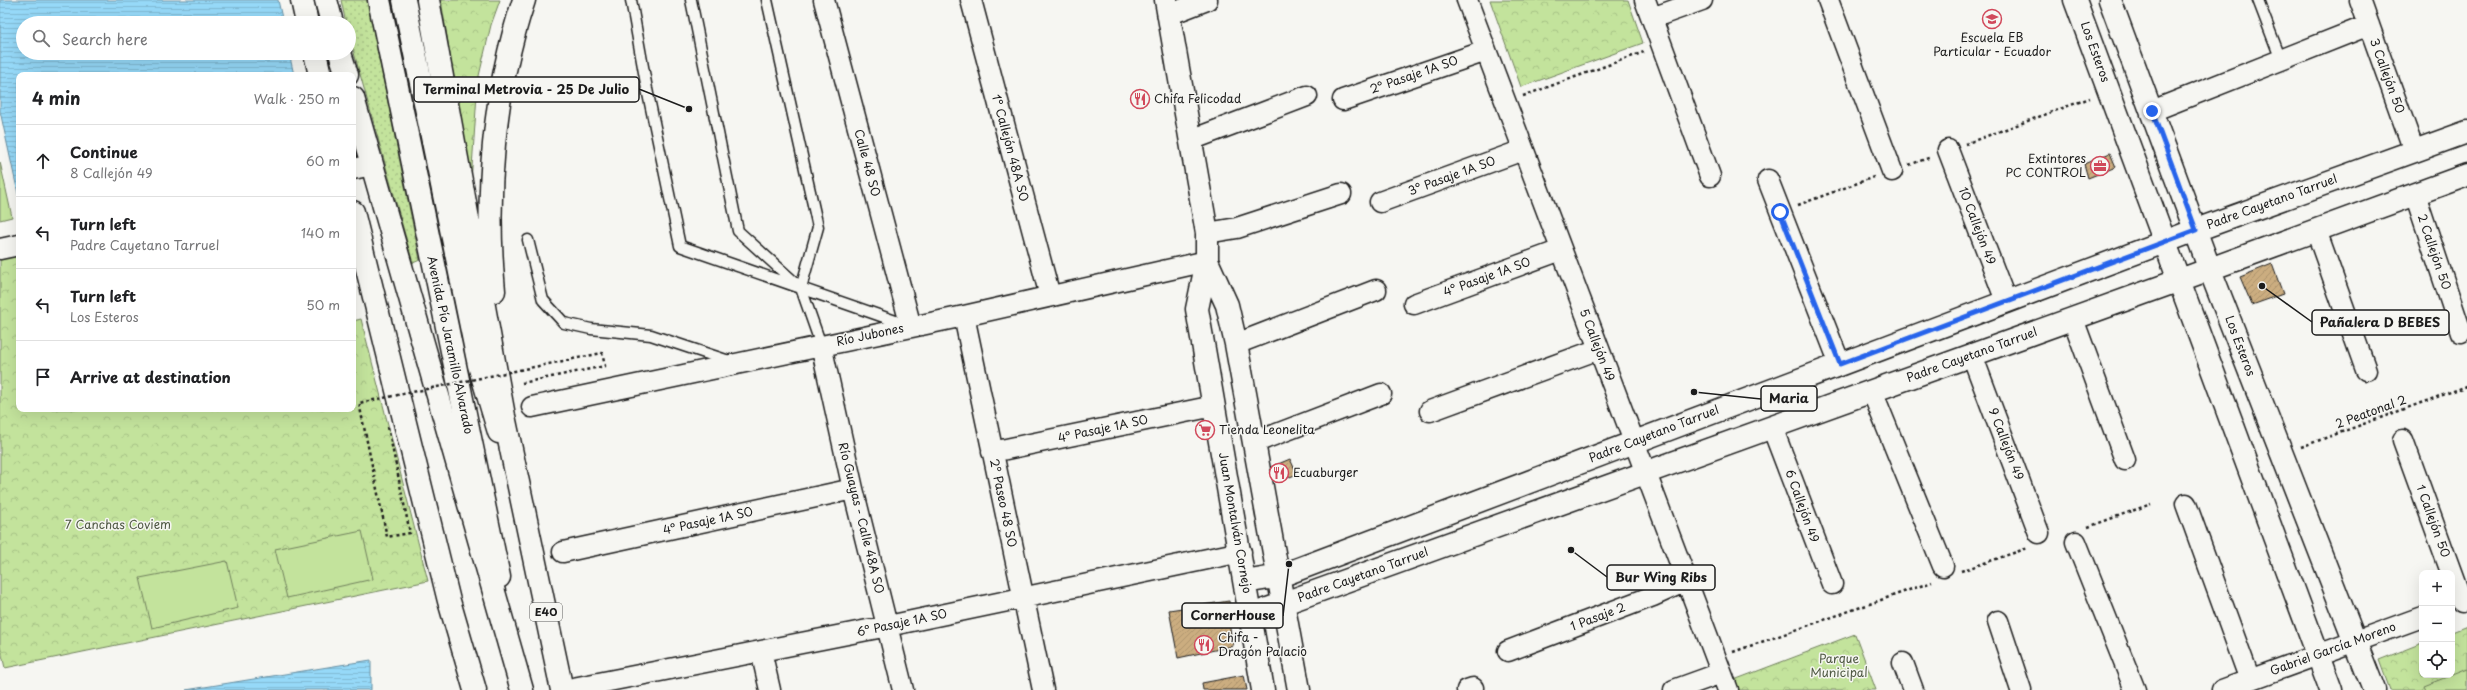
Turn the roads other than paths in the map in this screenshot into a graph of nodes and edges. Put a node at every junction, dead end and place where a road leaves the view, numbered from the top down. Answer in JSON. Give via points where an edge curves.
{"nodes":[{"id":1,"x":302,"y":0,"type":"edge"},
{"id":2,"x":379,"y":0,"type":"edge"},
{"id":3,"x":404,"y":0,"type":"edge"},
{"id":4,"x":428,"y":0,"type":"edge"},
{"id":5,"x":524,"y":0,"type":"edge"},
{"id":6,"x":630,"y":0,"type":"edge"},
{"id":7,"x":691,"y":0,"type":"edge"},
{"id":8,"x":767,"y":0,"type":"edge"},
{"id":9,"x":824,"y":0,"type":"edge"},
{"id":10,"x":971,"y":0,"type":"edge"},
{"id":11,"x":1207,"y":0,"type":"edge"},
{"id":12,"x":1467,"y":0,"type":"edge"},
{"id":13,"x":1702,"y":0,"type":"edge"},
{"id":14,"x":1828,"y":0,"type":"edge"},
{"id":15,"x":2075,"y":0,"type":"edge"},
{"id":16,"x":2110,"y":0,"type":"edge"},
{"id":17,"x":2258,"y":0,"type":"edge"},
{"id":18,"x":2360,"y":0,"type":"edge"},
{"id":19,"x":1167,"y":8,"type":"edge"},
{"id":20,"x":1649,"y":9,"type":"edge"},
{"id":21,"x":306,"y":16,"type":"edge"},
{"id":22,"x":2369,"y":25,"type":"junction"},
{"id":23,"x":1486,"y":51,"type":"junction"},
{"id":24,"x":317,"y":60,"type":"edge"},
{"id":25,"x":342,"y":60,"type":"edge"},
{"id":26,"x":2280,"y":60,"type":"junction"},
{"id":27,"x":319,"y":72,"type":"edge"},
{"id":28,"x":346,"y":72,"type":"edge"},
{"id":29,"x":1307,"y":96,"type":"dead end"},
{"id":30,"x":1343,"y":100,"type":"dead end"},
{"id":31,"x":2152,"y":111,"type":"junction"},
{"id":32,"x":356,"y":121,"type":"edge"},
{"id":33,"x":2467,"y":132,"type":"edge"},
{"id":34,"x":1191,"y":140,"type":"junction"},
{"id":35,"x":1523,"y":150,"type":"junction"},
{"id":36,"x":1948,"y":150,"type":"dead end"},
{"id":37,"x":2414,"y":151,"type":"junction"},
{"id":38,"x":362,"y":167,"type":"edge"},
{"id":39,"x":1892,"y":171,"type":"dead end"},
{"id":40,"x":2467,"y":175,"type":"edge"},
{"id":41,"x":1710,"y":176,"type":"dead end"},
{"id":42,"x":1768,"y":180,"type":"dead end"},
{"id":43,"x":1341,"y":194,"type":"dead end"},
{"id":44,"x":2415,"y":194,"type":"junction"},
{"id":45,"x":1380,"y":202,"type":"dead end"},
{"id":46,"x":356,"y":224,"type":"edge"},
{"id":47,"x":2196,"y":230,"type":"junction"},
{"id":48,"x":2316,"y":230,"type":"junction"},
{"id":49,"x":1207,"y":233,"type":"junction"},
{"id":50,"x":528,"y":240,"type":"dead end"},
{"id":51,"x":2166,"y":241,"type":"junction"},
{"id":52,"x":16,"y":246,"type":"edge"},
{"id":53,"x":0,"y":249,"type":"edge"},
{"id":54,"x":1561,"y":250,"type":"junction"},
{"id":55,"x":1207,"y":261,"type":"junction"},
{"id":56,"x":2210,"y":270,"type":"junction"},
{"id":57,"x":2180,"y":280,"type":"junction"},
{"id":58,"x":801,"y":288,"type":"junction"},
{"id":59,"x":1376,"y":290,"type":"dead end"},
{"id":60,"x":1050,"y":296,"type":"junction"},
{"id":61,"x":2006,"y":302,"type":"junction"},
{"id":62,"x":1414,"y":304,"type":"dead end"},
{"id":63,"x":964,"y":316,"type":"junction"},
{"id":64,"x":2073,"y":319,"type":"junction"},
{"id":65,"x":911,"y":326,"type":"junction"},
{"id":66,"x":2461,"y":332,"type":"dead end"},
{"id":67,"x":1236,"y":344,"type":"junction"},
{"id":68,"x":821,"y":345,"type":"junction"},
{"id":69,"x":1599,"y":350,"type":"junction"},
{"id":70,"x":1972,"y":355,"type":"junction"},
{"id":71,"x":736,"y":363,"type":"junction"},
{"id":72,"x":1840,"y":364,"type":"junction"},
{"id":73,"x":2366,"y":370,"type":"dead end"},
{"id":74,"x":1872,"y":391,"type":"junction"},
{"id":75,"x":1381,"y":394,"type":"dead end"},
{"id":76,"x":1214,"y":406,"type":"junction"},
{"id":77,"x":532,"y":407,"type":"dead end"},
{"id":78,"x":1430,"y":411,"type":"dead end"},
{"id":79,"x":504,"y":416,"type":"junction"},
{"id":80,"x":1772,"y":428,"type":"junction"},
{"id":81,"x":2403,"y":440,"type":"dead end"},
{"id":82,"x":1256,"y":442,"type":"junction"},
{"id":83,"x":1634,"y":442,"type":"junction"},
{"id":84,"x":992,"y":452,"type":"junction"},
{"id":85,"x":2125,"y":460,"type":"dead end"},
{"id":86,"x":1646,"y":473,"type":"junction"},
{"id":87,"x":853,"y":489,"type":"junction"},
{"id":88,"x":2186,"y":504,"type":"dead end"},
{"id":89,"x":2039,"y":533,"type":"dead end"},
{"id":90,"x":529,"y":534,"type":"junction"},
{"id":91,"x":2076,"y":542,"type":"dead end"},
{"id":92,"x":564,"y":552,"type":"dead end"},
{"id":93,"x":1241,"y":552,"type":"junction"},
{"id":94,"x":1943,"y":566,"type":"dead end"},
{"id":95,"x":1280,"y":576,"type":"junction"},
{"id":96,"x":1686,"y":581,"type":"junction"},
{"id":97,"x":1245,"y":582,"type":"junction"},
{"id":98,"x":1832,"y":584,"type":"dead end"},
{"id":99,"x":1024,"y":597,"type":"junction"},
{"id":100,"x":2460,"y":602,"type":"edge"},
{"id":101,"x":1284,"y":603,"type":"junction"},
{"id":102,"x":1251,"y":615,"type":"junction"},
{"id":103,"x":2419,"y":617,"type":"edge"},
{"id":104,"x":1998,"y":620,"type":"dead end"},
{"id":105,"x":888,"y":626,"type":"junction"},
{"id":106,"x":2354,"y":641,"type":"junction"},
{"id":107,"x":761,"y":651,"type":"junction"},
{"id":108,"x":1508,"y":651,"type":"dead end"},
{"id":109,"x":2318,"y":655,"type":"junction"},
{"id":110,"x":1903,"y":663,"type":"dead end"},
{"id":111,"x":2250,"y":680,"type":"junction"},
{"id":112,"x":1724,"y":681,"type":"edge"},
{"id":113,"x":475,"y":690,"type":"edge"},
{"id":114,"x":522,"y":690,"type":"edge"},
{"id":115,"x":562,"y":690,"type":"edge"},
{"id":116,"x":770,"y":690,"type":"edge"},
{"id":117,"x":903,"y":690,"type":"edge"},
{"id":118,"x":1043,"y":690,"type":"edge"},
{"id":119,"x":1263,"y":690,"type":"edge"},
{"id":120,"x":1299,"y":690,"type":"edge"},
{"id":121,"x":1674,"y":690,"type":"edge"},
{"id":122,"x":1913,"y":690,"type":"edge"},
{"id":123,"x":2020,"y":690,"type":"edge"},
{"id":124,"x":2135,"y":690,"type":"edge"},
{"id":125,"x":2222,"y":690,"type":"edge"},
{"id":126,"x":2331,"y":690,"type":"edge"},
{"id":127,"x":2374,"y":690,"type":"edge"}],
"edges":[{"from":1,"to":21,"type":"main road"},
{"from":2,"to":114,"type":"main road","name":"Avenida Pío Jaramillo Alvarado"},
{"from":3,"to":90,"type":"main road","name":"Avenida Pío Jaramillo Alvarado","via":[[479,365]]},
{"from":4,"to":79,"type":"main road"},
{"from":5,"to":79,"type":"main road","via":[[505,73],[493,167],[491,263]]},
{"from":6,"to":58,"type":"lane","via":[[680,246]]},
{"from":7,"to":58,"type":"lane","via":[[738,231]]},
{"from":8,"to":58,"type":"lane","via":[[818,227]]},
{"from":9,"to":65,"type":"street","name":"Calle 48 SO"},
{"from":10,"to":60,"type":"street","name":"1° Callejón 48A SO"},
{"from":11,"to":19,"type":"street"},
{"from":12,"to":23,"type":"street","name":"5 Callejón 49"},
{"from":13,"to":20,"type":"street"},
{"from":14,"to":39,"type":"street"},
{"from":15,"to":51,"type":"main road","name":"Los Esteros"},
{"from":16,"to":31,"type":"main road","name":"Los Esteros"},
{"from":17,"to":26,"type":"lane"},
{"from":18,"to":22,"type":"street","name":"3 Callejón 50"},
{"from":19,"to":34,"type":"main road","name":"Juan Montalván Cornejo"},
{"from":20,"to":41,"type":"street"},
{"from":22,"to":26,"type":"street"},
{"from":22,"to":37,"type":"street","name":"3 Callejón 50"},
{"from":23,"to":30,"type":"street","name":"2° Pasaje 1A SO"},
{"from":23,"to":35,"type":"street","name":"5 Callejón 49"},
{"from":24,"to":27,"type":"main road"},
{"from":25,"to":28,"type":"main road"},
{"from":26,"to":31,"type":"street"},
{"from":29,"to":34,"type":"street"},
{"from":31,"to":47,"type":"main road","name":"Los Esteros"},
{"from":32,"to":38,"type":"main road"},
{"from":33,"to":37,"type":"main road","name":"Padre Cayetano Tarruel"},
{"from":34,"to":49,"type":"main road","name":"Juan Montalván Cornejo"},
{"from":35,"to":45,"type":"street","name":"3° Pasaje 1A SO"},
{"from":35,"to":54,"type":"street","name":"5 Callejón 49"},
{"from":36,"to":61,"type":"street","name":"10 Callejón 49"},
{"from":37,"to":47,"type":"main road","name":"Padre Cayetano Tarruel"},
{"from":38,"to":114,"type":"main road"},
{"from":40,"to":44,"type":"main road","name":"Padre Cayetano Tarruel"},
{"from":42,"to":72,"type":"street"},
{"from":43,"to":49,"type":"street","via":[[1237,228]]},
{"from":44,"to":48,"type":"main road","name":"Padre Cayetano Tarruel"},
{"from":44,"to":66,"type":"street","name":"2 Callejón 50"},
{"from":46,"to":113,"type":"main road","via":[[449,601]]},
{"from":47,"to":51,"type":"main road","name":"Padre Cayetano Tarruel"},
{"from":47,"to":56,"type":"main road","name":"Los Esteros"},
{"from":48,"to":56,"type":"main road","name":"Padre Cayetano Tarruel"},
{"from":48,"to":73,"type":"street"},
{"from":49,"to":55,"type":"main road","name":"Juan Montalván Cornejo"},
{"from":50,"to":71,"type":"lane","via":[[543,300],[564,323],[591,329],[651,335]]},
{"from":51,"to":57,"type":"main road","name":"Los Esteros"},
{"from":51,"to":61,"type":"main road","name":"Padre Cayetano Tarruel"},
{"from":52,"to":53,"type":"street"},
{"from":54,"to":62,"type":"street","name":"4° Pasaje 1A SO"},
{"from":54,"to":69,"type":"street","name":"5 Callejón 49"},
{"from":55,"to":60,"type":"street","name":"Río Jubones"},
{"from":55,"to":67,"type":"main road","name":"Juan Montalván Cornejo","via":[[1227,305]]},
{"from":55,"to":76,"type":"main road","name":"Juan Montalván Cornejo","via":[[1197,309]]},
{"from":56,"to":57,"type":"main road","name":"Padre Cayetano Tarruel"},
{"from":56,"to":106,"type":"main road","name":"Los Esteros"},
{"from":57,"to":64,"type":"main road","name":"Padre Cayetano Tarruel"},
{"from":57,"to":109,"type":"main road","name":"Los Esteros"},
{"from":58,"to":65,"type":"lane"},
{"from":58,"to":68,"type":"lane"},
{"from":59,"to":67,"type":"street"},
{"from":60,"to":63,"type":"street","name":"Río Jubones"},
{"from":61,"to":72,"type":"main road","name":"Padre Cayetano Tarruel"},
{"from":63,"to":65,"type":"street","name":"Río Jubones"},
{"from":63,"to":84,"type":"street","name":"2° Paseo 48 SO"},
{"from":64,"to":70,"type":"main road","name":"Padre Cayetano Tarruel"},
{"from":64,"to":85,"type":"street"},
{"from":65,"to":68,"type":"street","name":"Río Jubones"},
{"from":67,"to":82,"type":"main road","name":"Juan Montalván Cornejo"},
{"from":68,"to":71,"type":"street","name":"Río Jubones"},
{"from":68,"to":87,"type":"street","name":"Río Guayas - Calle 48A SO"},
{"from":69,"to":78,"type":"street"},
{"from":69,"to":83,"type":"street","name":"5 Callejón 49"},
{"from":70,"to":74,"type":"main road","name":"Padre Cayetano Tarruel"},
{"from":70,"to":89,"type":"street","name":"9 Callejón 49"},
{"from":71,"to":77,"type":"street","name":"Río Jubones"},
{"from":72,"to":83,"type":"main road","name":"Padre Cayetano Tarruel"},
{"from":74,"to":80,"type":"main road","name":"Padre Cayetano Tarruel"},
{"from":74,"to":94,"type":"street"},
{"from":75,"to":82,"type":"street"},
{"from":76,"to":84,"type":"street","name":"4° Pasaje 1A SO"},
{"from":76,"to":93,"type":"main road","name":"Juan Montalván Cornejo"},
{"from":79,"to":90,"type":"main road"},
{"from":80,"to":86,"type":"main road","name":"Padre Cayetano Tarruel"},
{"from":80,"to":98,"type":"street","name":"6 Callejón 49"},
{"from":81,"to":100,"type":"street","name":"1 Callejón 50"},
{"from":82,"to":95,"type":"main road","name":"Juan Montalván Cornejo"},
{"from":83,"to":86,"type":"street","name":"5 Callejón 49"},
{"from":83,"to":95,"type":"main road","name":"Padre Cayetano Tarruel"},
{"from":84,"to":99,"type":"street","name":"2° Paseo 48 SO"},
{"from":86,"to":96,"type":"street","name":"5 Callejón 49"},
{"from":86,"to":101,"type":"main road","name":"Padre Cayetano Tarruel"},
{"from":87,"to":92,"type":"street","name":"4° Pasaje 1A SO"},
{"from":87,"to":105,"type":"street","name":"Río Guayas - Calle 48A SO"},
{"from":88,"to":111,"type":"street"},
{"from":90,"to":115,"type":"main road","number":"E40"},
{"from":91,"to":124,"type":"street"},
{"from":93,"to":97,"type":"main road","name":"Juan Montalván Cornejo"},
{"from":93,"to":99,"type":"street","name":"6° Pasaje 1A SO"},
{"from":95,"to":97,"type":"main road","name":"Padre Cayetano Tarruel"},
{"from":95,"to":101,"type":"main road","name":"Juan Montalván Cornejo"},
{"from":96,"to":108,"type":"street","name":"1 Pasaje 2"},
{"from":96,"to":112,"type":"street","name":"5 Callejón 49"},
{"from":97,"to":102,"type":"main road","name":"Juan Montalván Cornejo"},
{"from":99,"to":105,"type":"street","name":"6° Pasaje 1A SO"},
{"from":99,"to":118,"type":"street","name":"2° Paseo 48 SO"},
{"from":101,"to":102,"type":"main road","name":"Padre Cayetano Tarruel"},
{"from":101,"to":120,"type":"main road","name":"Juan Montalván Cornejo"},
{"from":102,"to":119,"type":"main road","name":"Juan Montalván Cornejo"},
{"from":103,"to":106,"type":"street","name":"Gabriel García Moreno"},
{"from":104,"to":123,"type":"street"},
{"from":105,"to":107,"type":"street","name":"6° Pasaje 1A SO"},
{"from":105,"to":117,"type":"street","name":"Río Guayas - Calle 48A SO"},
{"from":106,"to":109,"type":"street","name":"Gabriel García Moreno"},
{"from":106,"to":127,"type":"main road","name":"Los Esteros"},
{"from":107,"to":115,"type":"street","name":"6° Pasaje 1A SO"},
{"from":107,"to":116,"type":"street"},
{"from":109,"to":111,"type":"street","name":"Gabriel García Moreno"},
{"from":109,"to":126,"type":"main road","name":"Los Esteros"},
{"from":110,"to":122,"type":"street"},
{"from":111,"to":125,"type":"street","name":"Gabriel García Moreno"},
{"from":112,"to":121,"type":"street"}]}
